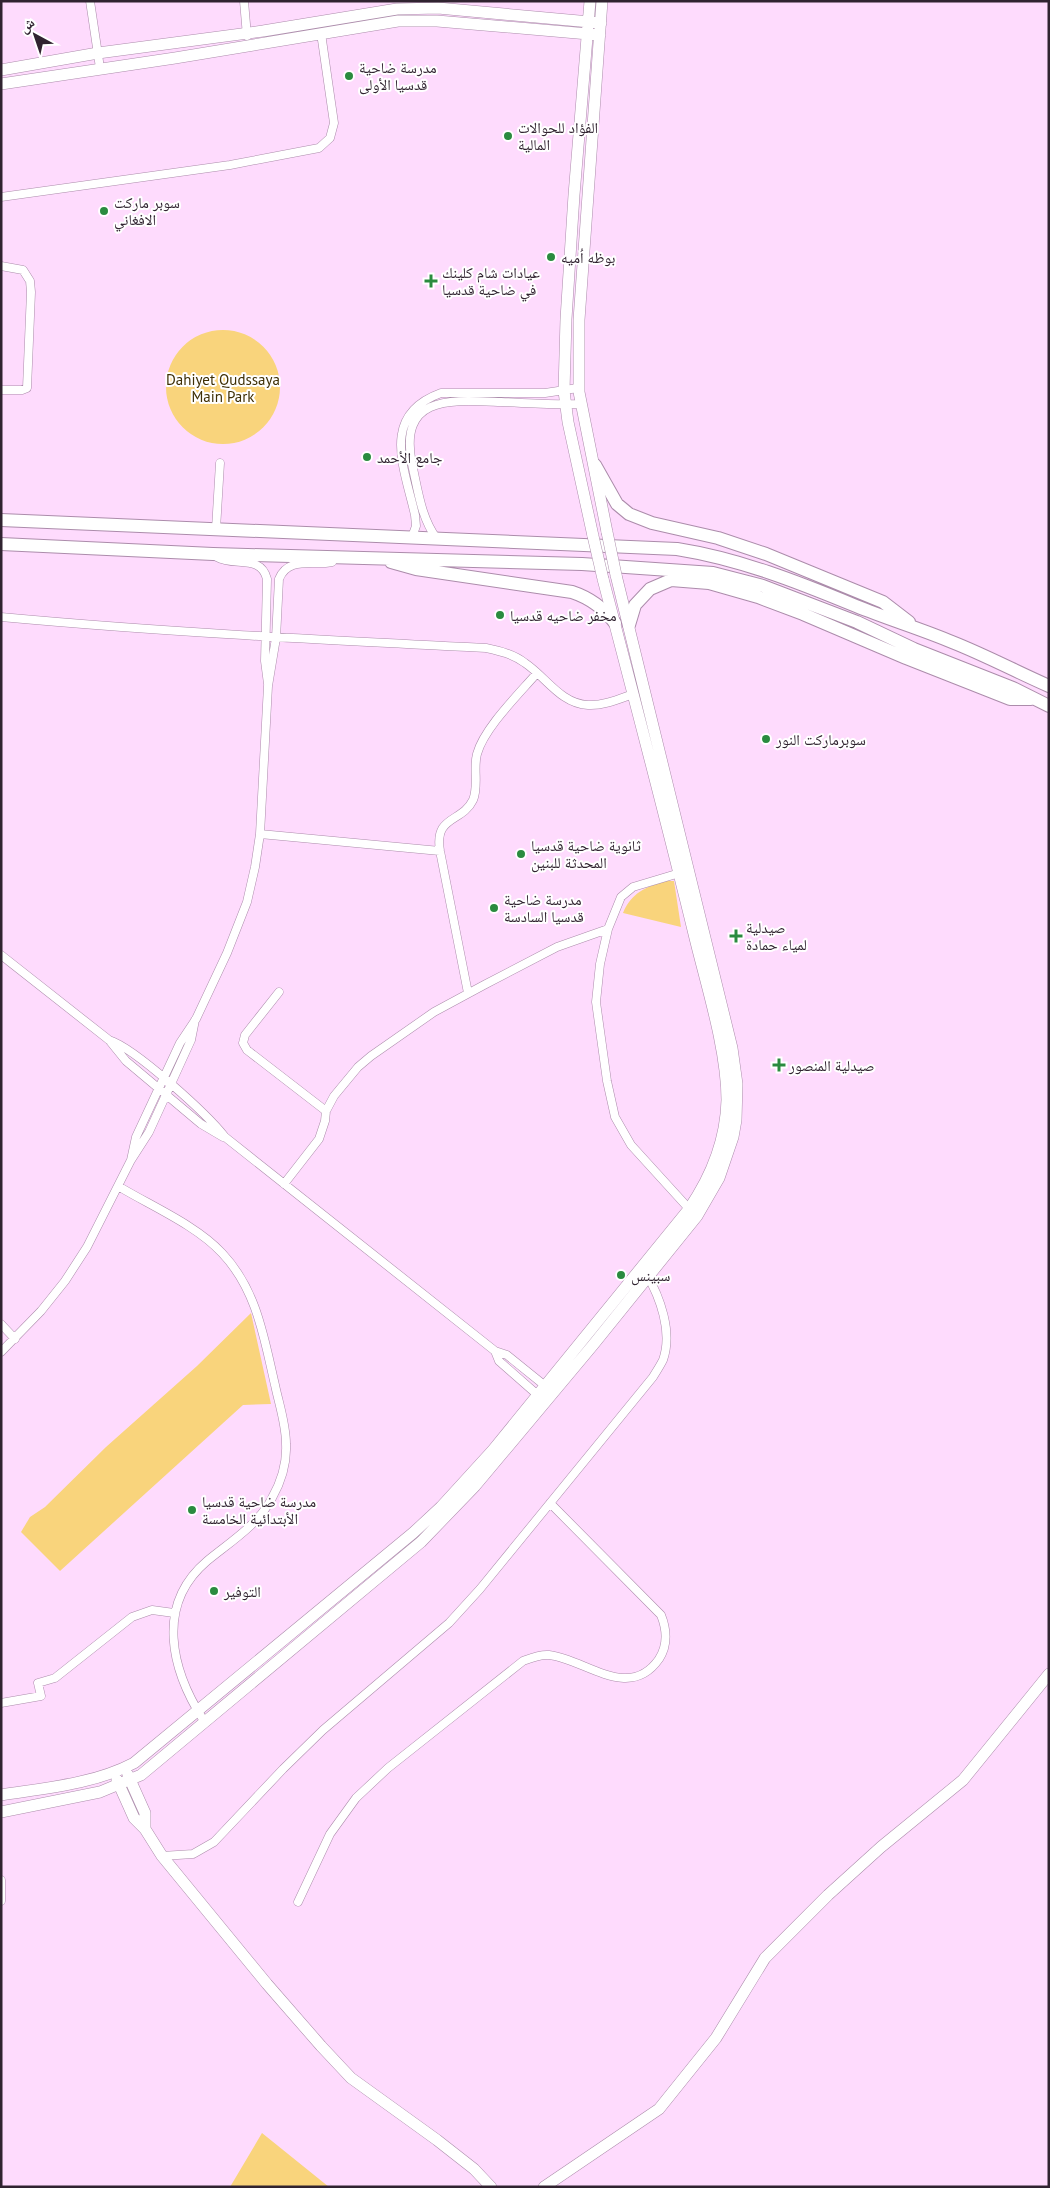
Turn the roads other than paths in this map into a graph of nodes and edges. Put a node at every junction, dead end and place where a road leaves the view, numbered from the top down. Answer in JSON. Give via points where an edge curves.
{"nodes":[{"id":1,"x":90,"y":1,"type":"edge"},
{"id":2,"x":244,"y":1,"type":"edge"},
{"id":3,"x":596,"y":3,"type":"edge"},
{"id":4,"x":588,"y":28,"type":"junction"},
{"id":5,"x":600,"y":29,"type":"junction"},
{"id":6,"x":315,"y":30,"type":"junction"},
{"id":7,"x":247,"y":33,"type":"junction"},
{"id":8,"x":248,"y":46,"type":"junction"},
{"id":9,"x":98,"y":53,"type":"junction"},
{"id":10,"x":586,"y":54,"type":"junction"},
{"id":11,"x":598,"y":55,"type":"junction"},
{"id":12,"x":100,"y":68,"type":"junction"},
{"id":13,"x":1,"y":70,"type":"edge"},
{"id":14,"x":1,"y":84,"type":"edge"},
{"id":15,"x":574,"y":195,"type":"junction"},
{"id":16,"x":587,"y":195,"type":"junction"},
{"id":17,"x":1,"y":197,"type":"edge"},
{"id":18,"x":1,"y":266,"type":"edge"},
{"id":19,"x":578,"y":388,"type":"junction"},
{"id":20,"x":1,"y":390,"type":"edge"},
{"id":21,"x":564,"y":391,"type":"junction"},
{"id":22,"x":492,"y":392,"type":"junction"},
{"id":23,"x":492,"y":402,"type":"junction"},
{"id":24,"x":565,"y":404,"type":"junction"},
{"id":25,"x":581,"y":404,"type":"junction"},
{"id":26,"x":220,"y":463,"type":"dead end"},
{"id":27,"x":595,"y":465,"type":"junction"},
{"id":28,"x":1,"y":520,"type":"edge"},
{"id":29,"x":216,"y":528,"type":"junction"},
{"id":30,"x":412,"y":537,"type":"junction"},
{"id":31,"x":437,"y":540,"type":"junction"},
{"id":32,"x":1,"y":544,"type":"edge"},
{"id":33,"x":213,"y":554,"type":"junction"},
{"id":34,"x":340,"y":557,"type":"junction"},
{"id":35,"x":382,"y":558,"type":"junction"},
{"id":36,"x":267,"y":579,"type":"junction"},
{"id":37,"x":279,"y":579,"type":"junction"},
{"id":38,"x":1,"y":617,"type":"edge"},
{"id":39,"x":615,"y":623,"type":"junction"},
{"id":40,"x":629,"y":625,"type":"junction"},
{"id":41,"x":919,"y":629,"type":"junction"},
{"id":42,"x":265,"y":637,"type":"junction"},
{"id":43,"x":276,"y":638,"type":"junction"},
{"id":44,"x":537,"y":673,"type":"junction"},
{"id":45,"x":268,"y":686,"type":"junction"},
{"id":46,"x":1049,"y":686,"type":"edge"},
{"id":47,"x":633,"y":694,"type":"junction"},
{"id":48,"x":1035,"y":699,"type":"junction"},
{"id":49,"x":1049,"y":706,"type":"edge"},
{"id":50,"x":260,"y":834,"type":"junction"},
{"id":51,"x":440,"y":851,"type":"junction"},
{"id":52,"x":684,"y":872,"type":"junction"},
{"id":53,"x":608,"y":928,"type":"junction"},
{"id":54,"x":1,"y":955,"type":"edge"},
{"id":55,"x":279,"y":992,"type":"dead end"},
{"id":56,"x":468,"y":994,"type":"junction"},
{"id":57,"x":196,"y":1019,"type":"junction"},
{"id":58,"x":109,"y":1040,"type":"junction"},
{"id":59,"x":163,"y":1079,"type":"junction"},
{"id":60,"x":170,"y":1084,"type":"junction"},
{"id":61,"x":159,"y":1089,"type":"junction"},
{"id":62,"x":166,"y":1094,"type":"junction"},
{"id":63,"x":326,"y":1111,"type":"junction"},
{"id":64,"x":225,"y":1137,"type":"junction"},
{"id":65,"x":130,"y":1160,"type":"junction"},
{"id":66,"x":284,"y":1184,"type":"junction"},
{"id":67,"x":118,"y":1186,"type":"junction"},
{"id":68,"x":693,"y":1213,"type":"junction"},
{"id":69,"x":645,"y":1271,"type":"junction"},
{"id":70,"x":1,"y":1324,"type":"edge"},
{"id":71,"x":15,"y":1339,"type":"junction"},
{"id":72,"x":494,"y":1351,"type":"junction"},
{"id":73,"x":1,"y":1352,"type":"edge"},
{"id":74,"x":545,"y":1394,"type":"junction"},
{"id":75,"x":550,"y":1503,"type":"junction"},
{"id":76,"x":174,"y":1613,"type":"junction"},
{"id":77,"x":1049,"y":1674,"type":"edge"},
{"id":78,"x":1,"y":1703,"type":"edge"},
{"id":79,"x":201,"y":1716,"type":"junction"},
{"id":80,"x":125,"y":1768,"type":"junction"},
{"id":81,"x":113,"y":1773,"type":"junction"},
{"id":82,"x":131,"y":1781,"type":"junction"},
{"id":83,"x":120,"y":1785,"type":"junction"},
{"id":84,"x":1,"y":1795,"type":"edge"},
{"id":85,"x":1,"y":1812,"type":"edge"},
{"id":86,"x":145,"y":1829,"type":"junction"},
{"id":87,"x":162,"y":1856,"type":"junction"},
{"id":88,"x":1,"y":1880,"type":"edge"},
{"id":89,"x":2,"y":1887,"type":"edge"},
{"id":90,"x":1,"y":1901,"type":"edge"},
{"id":91,"x":298,"y":1902,"type":"dead end"},
{"id":92,"x":491,"y":2187,"type":"edge"},
{"id":93,"x":544,"y":2187,"type":"edge"}],
"edges":[{"from":1,"to":9,"type":"street"},
{"from":2,"to":7,"type":"street"},
{"from":3,"to":4,"type":"main road"},
{"from":3,"to":5,"type":"main road"},
{"from":4,"to":5,"type":"main road"},
{"from":4,"to":6,"type":"main road","via":[[438,8],[396,9]]},
{"from":4,"to":10,"type":"main road"},
{"from":5,"to":11,"type":"main road"},
{"from":6,"to":7,"type":"main road"},
{"from":6,"to":8,"type":"main road"},
{"from":6,"to":17,"type":"street","via":[[334,123],[330,138],[319,148],[230,165]]},
{"from":7,"to":8,"type":"street"},
{"from":7,"to":9,"type":"main road"},
{"from":8,"to":12,"type":"main road"},
{"from":9,"to":12,"type":"street"},
{"from":9,"to":13,"type":"main road"},
{"from":10,"to":11,"type":"main road"},
{"from":10,"to":15,"type":"main road"},
{"from":11,"to":16,"type":"main road"},
{"from":12,"to":14,"type":"main road"},
{"from":15,"to":16,"type":"main road"},
{"from":15,"to":21,"type":"main road"},
{"from":16,"to":19,"type":"main road"},
{"from":18,"to":20,"type":"street","via":[[23,270],[30,281],[31,292],[27,388]]},
{"from":19,"to":21,"type":"street"},
{"from":19,"to":25,"type":"main road"},
{"from":21,"to":22,"type":"street"},
{"from":21,"to":24,"type":"main road"},
{"from":22,"to":23,"type":"street"},
{"from":22,"to":30,"type":"street","via":[[441,393],[416,406],[407,418],[399,442],[415,515]]},
{"from":23,"to":24,"type":"street"},
{"from":23,"to":31,"type":"street","via":[[455,400],[432,406],[422,413],[410,433],[410,452],[423,513]]},
{"from":24,"to":25,"type":"street"},
{"from":24,"to":39,"type":"main road","bridge":true},
{"from":25,"to":27,"type":"main road"},
{"from":26,"to":29,"type":"street"},
{"from":27,"to":40,"type":"main road","bridge":true,"via":[[616,576]]},
{"from":27,"to":41,"type":"main road","via":[[617,504],[629,514],[766,554],[883,602]]},
{"from":28,"to":29,"type":"main road"},
{"from":29,"to":30,"type":"main road"},
{"from":30,"to":31,"type":"main road"},
{"from":31,"to":41,"type":"main road","via":[[677,549],[708,554],[788,579]]},
{"from":32,"to":33,"type":"main road"},
{"from":33,"to":34,"type":"main road"},
{"from":33,"to":36,"type":"street","via":[[228,561],[256,564],[266,572]]},
{"from":34,"to":35,"type":"main road"},
{"from":34,"to":37,"type":"street","via":[[326,563],[289,566]]},
{"from":35,"to":39,"type":"main road","via":[[416,569],[572,592],[601,606]]},
{"from":35,"to":48,"type":"main road","via":[[582,564],[712,573],[763,586],[857,622]]},
{"from":36,"to":37,"type":"street","via":[[272,576]]},
{"from":36,"to":42,"type":"street"},
{"from":37,"to":43,"type":"street"},
{"from":38,"to":42,"type":"street"},
{"from":39,"to":47,"type":"main road"},
{"from":40,"to":48,"type":"main road","via":[[635,605],[650,589],[671,580],[709,583],[803,614],[1010,699]]},
{"from":40,"to":52,"type":"main road"},
{"from":41,"to":46,"type":"main road"},
{"from":42,"to":43,"type":"street"},
{"from":42,"to":45,"type":"street"},
{"from":43,"to":44,"type":"street","via":[[486,648],[514,656]]},
{"from":43,"to":45,"type":"street"},
{"from":44,"to":47,"type":"street","via":[[565,698],[576,703],[601,704]]},
{"from":44,"to":51,"type":"street","via":[[483,740],[476,756],[472,801],[442,829],[438,841]]},
{"from":45,"to":50,"type":"street"},
{"from":47,"to":52,"type":"main road"},
{"from":48,"to":49,"type":"main road"},
{"from":50,"to":51,"type":"street"},
{"from":50,"to":57,"type":"street","via":[[253,876],[238,927]]},
{"from":51,"to":56,"type":"street"},
{"from":52,"to":53,"type":"street","via":[[627,891],[617,904]]},
{"from":52,"to":68,"type":"main road","via":[[737,1084],[736,1120],[727,1158],[708,1198]]},
{"from":53,"to":56,"type":"street","via":[[557,947]]},
{"from":53,"to":68,"type":"street","via":[[596,991],[612,1107],[631,1145]]},
{"from":54,"to":58,"type":"street"},
{"from":55,"to":63,"type":"street","via":[[245,1035],[243,1043],[247,1050]]},
{"from":56,"to":63,"type":"street","via":[[434,1012],[371,1056],[346,1080]]},
{"from":57,"to":59,"type":"street","via":[[183,1036]]},
{"from":57,"to":60,"type":"street","via":[[191,1040]]},
{"from":58,"to":59,"type":"street","via":[[127,1049]]},
{"from":58,"to":61,"type":"street","via":[[121,1056]]},
{"from":59,"to":60,"type":"street"},
{"from":59,"to":61,"type":"street"},
{"from":60,"to":62,"type":"street"},
{"from":60,"to":64,"type":"street"},
{"from":61,"to":62,"type":"street"},
{"from":61,"to":65,"type":"street","via":[[136,1137]]},
{"from":62,"to":64,"type":"street","via":[[206,1128]]},
{"from":62,"to":65,"type":"street","via":[[145,1139]]},
{"from":63,"to":66,"type":"street","via":[[319,1139]]},
{"from":64,"to":66,"type":"street"},
{"from":65,"to":67,"type":"street"},
{"from":66,"to":72,"type":"street"},
{"from":67,"to":71,"type":"street","via":[[87,1247],[65,1281]]},
{"from":67,"to":76,"type":"street","via":[[204,1238],[237,1270],[258,1312],[284,1425],[285,1464],[271,1500],[260,1516],[196,1572],[179,1598]]},
{"from":68,"to":69,"type":"main road"},
{"from":69,"to":74,"type":"main road"},
{"from":69,"to":75,"type":"street","via":[[665,1324],[666,1343],[662,1360],[653,1377]]},
{"from":70,"to":71,"type":"street"},
{"from":71,"to":73,"type":"street"},
{"from":72,"to":74,"type":"street","via":[[499,1361]]},
{"from":72,"to":74,"type":"street","via":[[507,1354]]},
{"from":74,"to":79,"type":"main road","via":[[475,1486],[421,1542]]},
{"from":75,"to":87,"type":"street","via":[[449,1623],[303,1749],[214,1842],[194,1854]]},
{"from":75,"to":91,"type":"street","via":[[660,1615],[666,1635],[661,1656],[647,1671],[628,1678],[607,1675],[548,1655],[523,1661],[366,1787],[330,1834]]},
{"from":76,"to":78,"type":"street","via":[[152,1610],[132,1617],[55,1678],[38,1683],[41,1696]]},
{"from":76,"to":79,"type":"street","via":[[173,1634],[178,1661],[188,1694]]},
{"from":77,"to":93,"type":"main road","via":[[963,1780],[828,1895],[765,1958],[716,2038],[659,2109]]},
{"from":79,"to":80,"type":"main road"},
{"from":79,"to":82,"type":"main road","via":[[151,1767]]},
{"from":80,"to":81,"type":"main road"},
{"from":80,"to":82,"type":"main road"},
{"from":81,"to":83,"type":"main road"},
{"from":81,"to":84,"type":"main road"},
{"from":82,"to":83,"type":"main road"},
{"from":82,"to":86,"type":"main road","via":[[145,1813]]},
{"from":83,"to":85,"type":"main road","via":[[80,1797]]},
{"from":83,"to":86,"type":"main road","via":[[134,1818]]},
{"from":86,"to":87,"type":"main road"},
{"from":87,"to":92,"type":"main road","via":[[277,1996],[350,2078],[437,2140]]},
{"from":88,"to":89,"type":"street"},
{"from":89,"to":90,"type":"street"}]}
